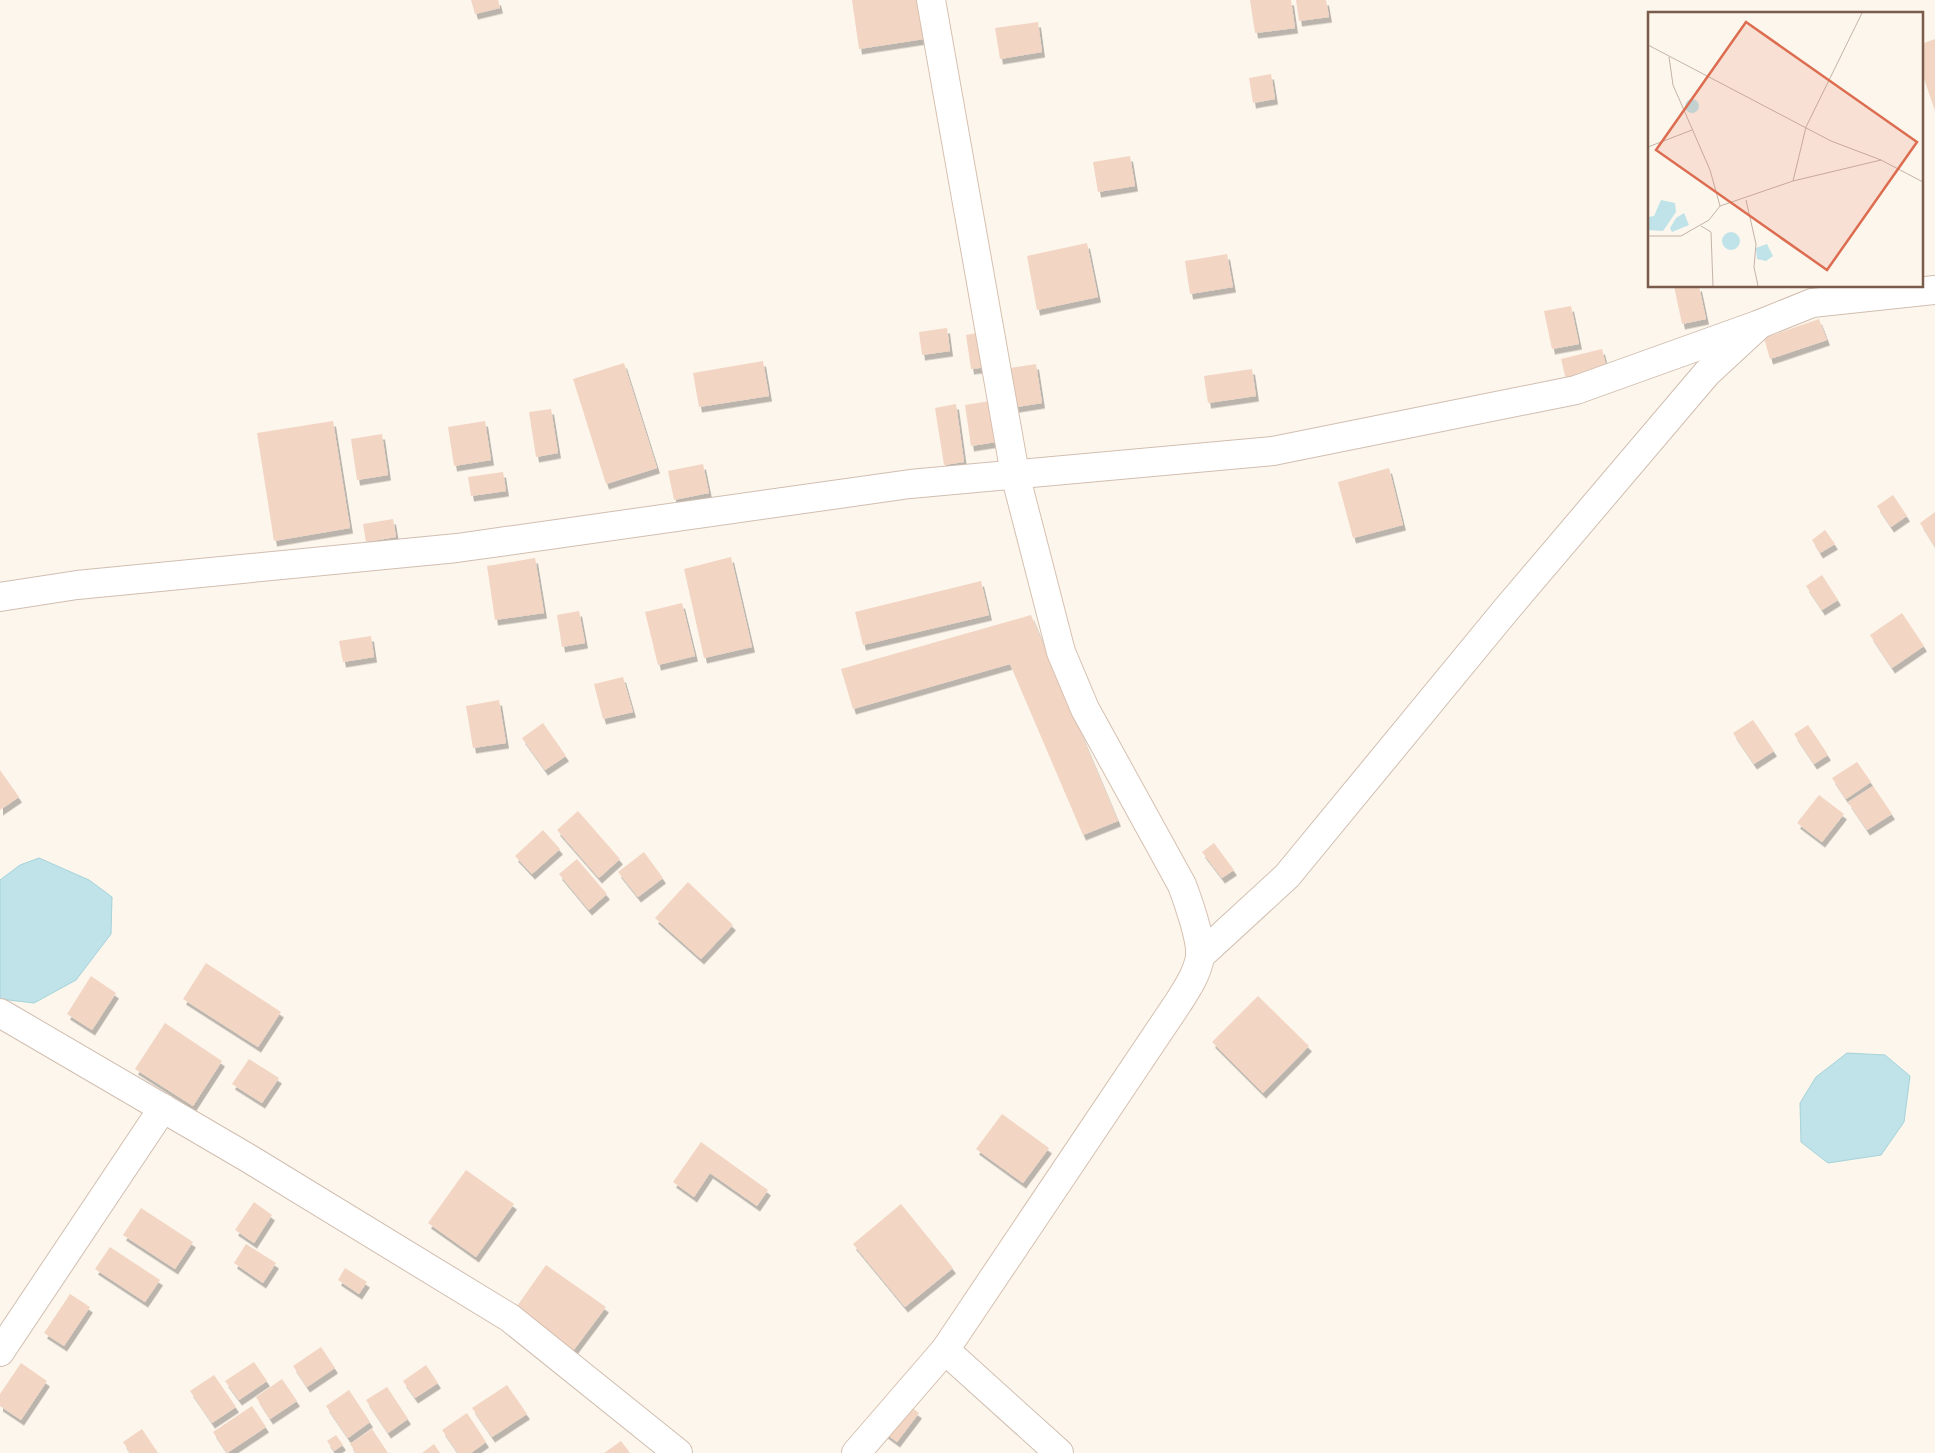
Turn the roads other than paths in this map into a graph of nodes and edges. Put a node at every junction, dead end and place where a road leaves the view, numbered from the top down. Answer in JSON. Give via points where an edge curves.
{"nodes":[{"id":1,"x":931,"y":0,"type":"edge"},
{"id":2,"x":1935,"y":290,"type":"edge"},
{"id":3,"x":1760,"y":324,"type":"junction"},
{"id":4,"x":1014,"y":474,"type":"junction"},
{"id":5,"x":0,"y":597,"type":"edge"},
{"id":6,"x":1200,"y":956,"type":"junction"},
{"id":7,"x":0,"y":1013,"type":"edge"},
{"id":8,"x":163,"y":1108,"type":"junction"},
{"id":9,"x":945,"y":1350,"type":"junction"},
{"id":10,"x":0,"y":1352,"type":"edge"},
{"id":11,"x":678,"y":1453,"type":"edge"},
{"id":12,"x":856,"y":1453,"type":"edge"},
{"id":13,"x":1059,"y":1453,"type":"edge"}],
"edges":[{"from":1,"to":4,"type":"street"},
{"from":2,"to":3,"type":"street","via":[[1812,303]]},
{"from":3,"to":4,"type":"street","via":[[1576,390],[1527,400],[1273,451]]},
{"from":3,"to":6,"type":"street","via":[[1700,381],[1287,876]]},
{"from":4,"to":5,"type":"street","via":[[910,484],[457,548],[77,585]]},
{"from":4,"to":6,"type":"street","via":[[1061,652],[1085,709],[1182,885],[1192,910]]},
{"from":6,"to":9,"type":"street","via":[[1190,985],[1178,1004]]},
{"from":7,"to":8,"type":"street"},
{"from":8,"to":10,"type":"street"},
{"from":8,"to":11,"type":"street","via":[[510,1318]]},
{"from":9,"to":12,"type":"street"},
{"from":9,"to":13,"type":"street"}]}
